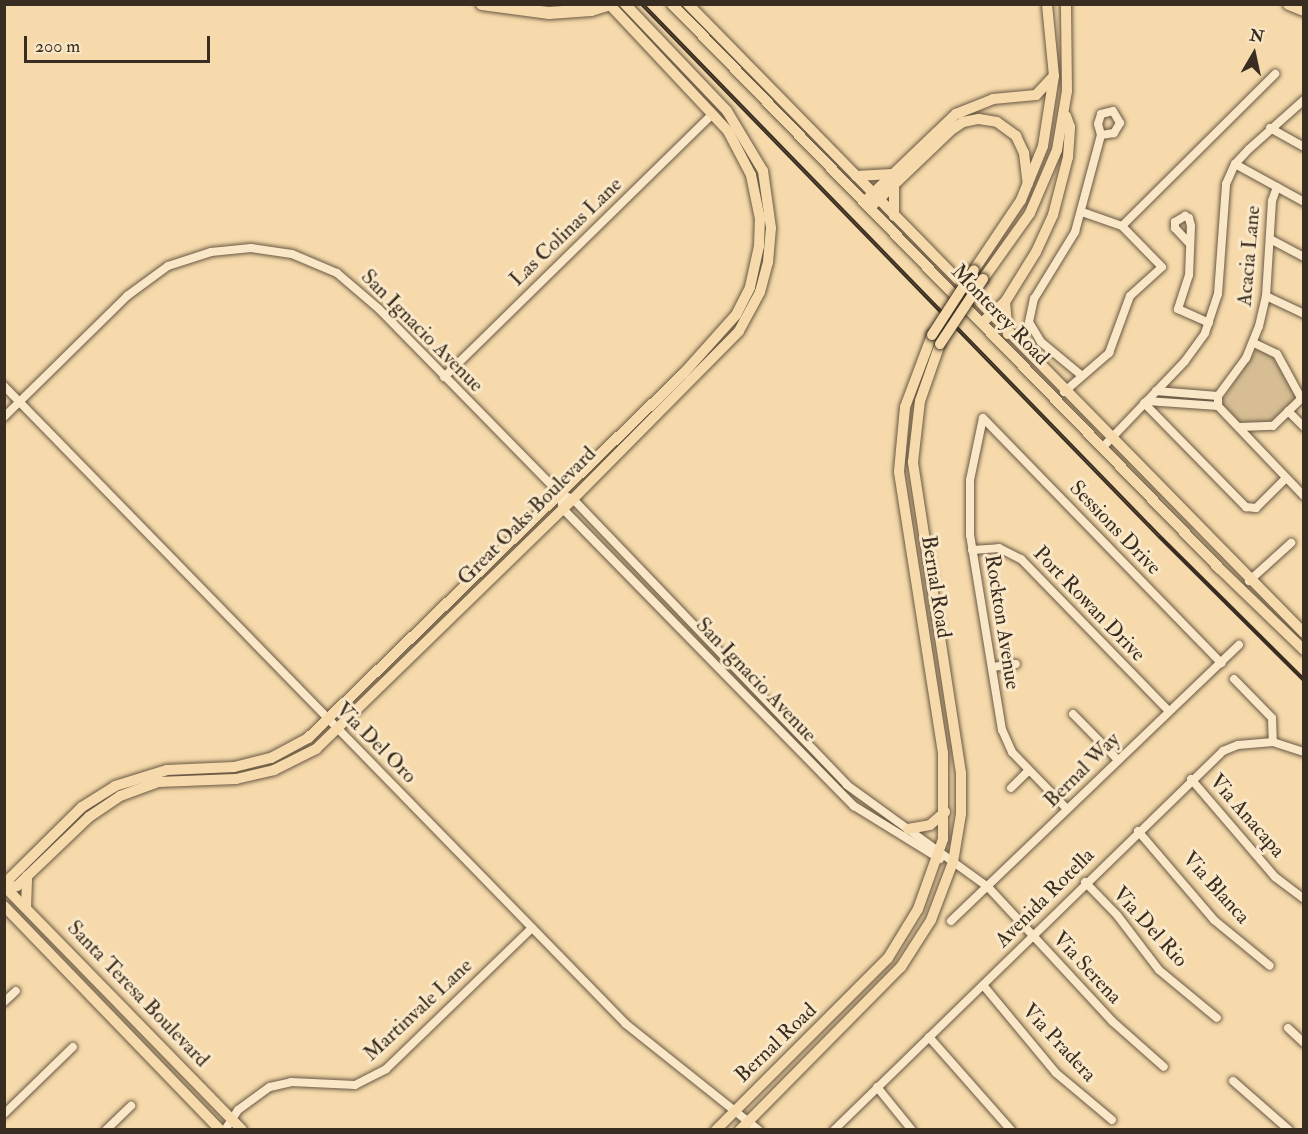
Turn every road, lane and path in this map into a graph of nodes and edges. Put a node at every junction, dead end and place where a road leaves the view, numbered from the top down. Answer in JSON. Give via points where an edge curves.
{"nodes":[{"id":1,"x":482,"y":4,"type":"edge"},
{"id":2,"x":625,"y":4,"type":"edge"},
{"id":3,"x":672,"y":4,"type":"edge"},
{"id":4,"x":688,"y":4,"type":"edge"},
{"id":5,"x":1047,"y":4,"type":"edge"},
{"id":6,"x":1066,"y":4,"type":"edge"},
{"id":7,"x":1289,"y":4,"type":"edge"},
{"id":8,"x":610,"y":5,"type":"edge"},
{"id":9,"x":1304,"y":10,"type":"edge"},
{"id":10,"x":1275,"y":74,"type":"dead end"},
{"id":11,"x":1054,"y":76,"type":"junction"},
{"id":12,"x":1018,"y":98,"type":"junction"},
{"id":13,"x":1304,"y":100,"type":"edge"},
{"id":14,"x":1051,"y":107,"type":"junction"},
{"id":15,"x":1065,"y":113,"type":"junction"},
{"id":16,"x":713,"y":114,"type":"junction"},
{"id":17,"x":1063,"y":125,"type":"junction"},
{"id":18,"x":737,"y":127,"type":"junction"},
{"id":19,"x":1270,"y":128,"type":"junction"},
{"id":20,"x":1101,"y":135,"type":"dead end"},
{"id":21,"x":1304,"y":147,"type":"edge"},
{"id":22,"x":1235,"y":164,"type":"junction"},
{"id":23,"x":856,"y":176,"type":"junction"},
{"id":24,"x":893,"y":179,"type":"junction"},
{"id":25,"x":1028,"y":185,"type":"junction"},
{"id":26,"x":1277,"y":187,"type":"junction"},
{"id":27,"x":876,"y":196,"type":"junction"},
{"id":28,"x":1304,"y":202,"type":"edge"},
{"id":29,"x":866,"y":205,"type":"junction"},
{"id":30,"x":1082,"y":212,"type":"junction"},
{"id":31,"x":894,"y":216,"type":"junction"},
{"id":32,"x":1122,"y":226,"type":"junction"},
{"id":33,"x":1270,"y":239,"type":"junction"},
{"id":34,"x":1190,"y":244,"type":"dead end"},
{"id":35,"x":1304,"y":257,"type":"edge"},
{"id":36,"x":1266,"y":296,"type":"junction"},
{"id":37,"x":1005,"y":302,"type":"junction"},
{"id":38,"x":1304,"y":314,"type":"edge"},
{"id":39,"x":990,"y":315,"type":"junction"},
{"id":40,"x":981,"y":323,"type":"junction"},
{"id":41,"x":1209,"y":323,"type":"junction"},
{"id":42,"x":1009,"y":335,"type":"junction"},
{"id":43,"x":1254,"y":343,"type":"junction"},
{"id":44,"x":1081,"y":375,"type":"junction"},
{"id":45,"x":444,"y":376,"type":"junction"},
{"id":46,"x":4,"y":386,"type":"edge"},
{"id":47,"x":1156,"y":391,"type":"junction"},
{"id":48,"x":1064,"y":392,"type":"junction"},
{"id":49,"x":1221,"y":394,"type":"junction"},
{"id":50,"x":670,"y":395,"type":"junction"},
{"id":51,"x":1302,"y":397,"type":"edge"},
{"id":52,"x":1146,"y":402,"type":"junction"},
{"id":53,"x":21,"y":403,"type":"junction"},
{"id":54,"x":1218,"y":406,"type":"junction"},
{"id":55,"x":1288,"y":411,"type":"junction"},
{"id":56,"x":4,"y":417,"type":"edge"},
{"id":57,"x":983,"y":418,"type":"joint"},
{"id":58,"x":1239,"y":427,"type":"junction"},
{"id":59,"x":1304,"y":427,"type":"edge"},
{"id":60,"x":1110,"y":439,"type":"junction"},
{"id":61,"x":1102,"y":448,"type":"junction"},
{"id":62,"x":1286,"y":478,"type":"junction"},
{"id":63,"x":560,"y":494,"type":"junction"},
{"id":64,"x":1304,"y":496,"type":"edge"},
{"id":65,"x":573,"y":499,"type":"junction"},
{"id":66,"x":563,"y":509,"type":"junction"},
{"id":67,"x":1291,"y":543,"type":"dead end"},
{"id":68,"x":972,"y":550,"type":"junction"},
{"id":69,"x":1249,"y":581,"type":"junction"},
{"id":70,"x":447,"y":606,"type":"junction"},
{"id":71,"x":452,"y":618,"type":"junction"},
{"id":72,"x":1304,"y":633,"type":"edge"},
{"id":73,"x":1239,"y":645,"type":"dead end"},
{"id":74,"x":1304,"y":650,"type":"edge"},
{"id":75,"x":1221,"y":663,"type":"junction"},
{"id":76,"x":1016,"y":664,"type":"dead end"},
{"id":77,"x":992,"y":667,"type":"junction"},
{"id":78,"x":1234,"y":680,"type":"dead end"},
{"id":79,"x":1169,"y":711,"type":"junction"},
{"id":80,"x":1073,"y":714,"type":"dead end"},
{"id":81,"x":328,"y":720,"type":"junction"},
{"id":82,"x":338,"y":729,"type":"junction"},
{"id":83,"x":801,"y":736,"type":"junction"},
{"id":84,"x":791,"y":741,"type":"junction"},
{"id":85,"x":1273,"y":742,"type":"junction"},
{"id":86,"x":1304,"y":752,"type":"edge"},
{"id":87,"x":1117,"y":759,"type":"junction"},
{"id":88,"x":1029,"y":770,"type":"junction"},
{"id":89,"x":1191,"y":779,"type":"junction"},
{"id":90,"x":1011,"y":788,"type":"dead end"},
{"id":91,"x":1067,"y":809,"type":"junction"},
{"id":92,"x":945,"y":812,"type":"junction"},
{"id":93,"x":908,"y":829,"type":"junction"},
{"id":94,"x":1138,"y":831,"type":"junction"},
{"id":95,"x":938,"y":853,"type":"junction"},
{"id":96,"x":952,"y":862,"type":"junction"},
{"id":97,"x":4,"y":872,"type":"edge"},
{"id":98,"x":24,"y":872,"type":"junction"},
{"id":99,"x":1085,"y":882,"type":"junction"},
{"id":100,"x":988,"y":887,"type":"junction"},
{"id":101,"x":5,"y":888,"type":"edge"},
{"id":102,"x":1304,"y":899,"type":"edge"},
{"id":103,"x":4,"y":906,"type":"edge"},
{"id":104,"x":26,"y":908,"type":"junction"},
{"id":105,"x":951,"y":921,"type":"dead end"},
{"id":106,"x":532,"y":928,"type":"junction"},
{"id":107,"x":1032,"y":935,"type":"junction"},
{"id":108,"x":1270,"y":966,"type":"dead end"},
{"id":109,"x":983,"y":985,"type":"junction"},
{"id":110,"x":861,"y":987,"type":"junction"},
{"id":111,"x":16,"y":991,"type":"dead end"},
{"id":112,"x":4,"y":1002,"type":"edge"},
{"id":113,"x":860,"y":1012,"type":"junction"},
{"id":114,"x":1217,"y":1018,"type":"dead end"},
{"id":115,"x":1288,"y":1028,"type":"dead end"},
{"id":116,"x":929,"y":1037,"type":"junction"},
{"id":117,"x":1304,"y":1043,"type":"edge"},
{"id":118,"x":73,"y":1047,"type":"dead end"},
{"id":119,"x":1164,"y":1067,"type":"dead end"},
{"id":120,"x":1233,"y":1081,"type":"dead end"},
{"id":121,"x":878,"y":1087,"type":"junction"},
{"id":122,"x":131,"y":1106,"type":"dead end"},
{"id":123,"x":734,"y":1112,"type":"junction"},
{"id":124,"x":4,"y":1114,"type":"edge"},
{"id":125,"x":231,"y":1118,"type":"junction"},
{"id":126,"x":1112,"y":1120,"type":"dead end"},
{"id":127,"x":744,"y":1127,"type":"edge"},
{"id":128,"x":106,"y":1130,"type":"edge"},
{"id":129,"x":220,"y":1130,"type":"edge"},
{"id":130,"x":225,"y":1130,"type":"edge"},
{"id":131,"x":242,"y":1130,"type":"edge"},
{"id":132,"x":716,"y":1130,"type":"edge"},
{"id":133,"x":759,"y":1130,"type":"edge"},
{"id":134,"x":834,"y":1130,"type":"edge"},
{"id":135,"x":912,"y":1130,"type":"edge"},
{"id":136,"x":1011,"y":1130,"type":"edge"},
{"id":137,"x":1289,"y":1130,"type":"edge"}],
"edges":[{"from":1,"to":8,"type":"highway","via":[[549,13]]},
{"from":2,"to":18,"type":"main road","name":"Great Oaks Boulevard"},
{"from":3,"to":29,"type":"main road","name":"Monterey Road"},
{"from":4,"to":23,"type":"main road","name":"Monterey Road"},
{"from":5,"to":11,"type":"main road","name":"Bernal Road"},
{"from":6,"to":15,"type":"main road","name":"Bernal Road"},
{"from":7,"to":9,"type":"highway"},
{"from":8,"to":16,"type":"main road","name":"Great Oaks Boulevard"},
{"from":10,"to":32,"type":"street"},
{"from":11,"to":12,"type":"main road","via":[[1041,92]]},
{"from":11,"to":14,"type":"main road","name":"Bernal Road"},
{"from":12,"to":14,"type":"main road"},
{"from":12,"to":24,"type":"main road","via":[[993,99],[956,114]]},
{"from":13,"to":19,"type":"street"},
{"from":14,"to":17,"type":"main road"},
{"from":14,"to":25,"type":"main road","name":"Bernal Road","via":[[1043,146]]},
{"from":15,"to":17,"type":"main road","name":"Bernal Road"},
{"from":15,"to":37,"type":"main road","via":[[1070,128],[1069,153],[1058,201],[1036,252]]},
{"from":16,"to":18,"type":"main road","via":[[721,114]]},
{"from":16,"to":45,"type":"street","name":"Las Colinas Lane"},
{"from":16,"to":50,"type":"main road","name":"Great Oaks Boulevard","via":[[737,145],[751,175],[760,219],[758,253],[750,286],[736,315]]},
{"from":17,"to":96,"type":"main road","name":"Bernal Road","bridge":true,"via":[[1052,165],[1030,213],[940,344],[920,401],[913,470],[961,773],[961,814]]},
{"from":18,"to":50,"type":"main road","name":"Great Oaks Boulevard","via":[[763,171],[771,228],[768,262],[760,292],[739,332]]},
{"from":19,"to":21,"type":"street"},
{"from":19,"to":22,"type":"street"},
{"from":20,"to":30,"type":"street"},
{"from":22,"to":26,"type":"street"},
{"from":22,"to":41,"type":"street","via":[[1226,184],[1218,294]]},
{"from":23,"to":24,"type":"main road"},
{"from":23,"to":27,"type":"main road","name":"Monterey Road"},
{"from":24,"to":25,"type":"main road","via":[[950,131],[979,119],[997,122],[1016,136],[1024,153]]},
{"from":24,"to":27,"type":"main road"},
{"from":24,"to":31,"type":"main road"},
{"from":25,"to":92,"type":"main road","name":"Bernal Road","bridge":true,"via":[[932,335],[907,400],[899,471],[944,753]]},
{"from":26,"to":28,"type":"street"},
{"from":26,"to":33,"type":"street","name":"Acacia Lane","via":[[1272,201]]},
{"from":27,"to":29,"type":"main road"},
{"from":27,"to":31,"type":"main road","name":"Monterey Road"},
{"from":29,"to":40,"type":"main road","name":"Monterey Road"},
{"from":30,"to":32,"type":"street"},
{"from":30,"to":44,"type":"street","via":[[1062,257],[1034,298],[1029,322],[1041,342]]},
{"from":31,"to":39,"type":"main road","name":"Monterey Road"},
{"from":32,"to":44,"type":"street","via":[[1162,267],[1130,296],[1109,353]]},
{"from":33,"to":35,"type":"street"},
{"from":33,"to":36,"type":"street","name":"Acacia Lane"},
{"from":34,"to":41,"type":"street","via":[[1188,281],[1178,309]]},
{"from":36,"to":38,"type":"street"},
{"from":36,"to":43,"type":"street","name":"Acacia Lane"},
{"from":37,"to":39,"type":"main road"},
{"from":37,"to":42,"type":"main road"},
{"from":39,"to":40,"type":"main road"},
{"from":39,"to":42,"type":"main road","name":"Monterey Road"},
{"from":40,"to":61,"type":"main road","name":"Monterey Road"},
{"from":41,"to":47,"type":"street","via":[[1192,352]]},
{"from":42,"to":48,"type":"main road","name":"Monterey Road"},
{"from":43,"to":49,"type":"street","name":"Acacia Lane"},
{"from":43,"to":51,"type":"street","via":[[1277,354]]},
{"from":44,"to":48,"type":"street"},
{"from":45,"to":53,"type":"street","name":"San Ignacio Avenue","via":[[358,289],[337,273],[292,254],[229,249],[188,257],[144,282]]},
{"from":45,"to":63,"type":"street","name":"San Ignacio Avenue"},
{"from":46,"to":53,"type":"street","name":"Via Del Oro"},
{"from":47,"to":49,"type":"street"},
{"from":47,"to":52,"type":"street"},
{"from":48,"to":60,"type":"main road","name":"Monterey Road"},
{"from":49,"to":54,"type":"street"},
{"from":50,"to":63,"type":"main road","name":"Great Oaks Boulevard"},
{"from":50,"to":65,"type":"main road","name":"Great Oaks Boulevard"},
{"from":51,"to":55,"type":"street"},
{"from":52,"to":54,"type":"street"},
{"from":52,"to":60,"type":"street"},
{"from":52,"to":62,"type":"street","via":[[1246,507],[1256,508]]},
{"from":53,"to":56,"type":"street","name":"San Ignacio Avenue"},
{"from":53,"to":81,"type":"street","name":"Via Del Oro"},
{"from":54,"to":58,"type":"street"},
{"from":55,"to":58,"type":"street","via":[[1273,426]]},
{"from":55,"to":59,"type":"street"},
{"from":57,"to":68,"type":"street","name":"Rockton Avenue","via":[[970,480]]},
{"from":57,"to":75,"type":"street","name":"Sessions Drive"},
{"from":58,"to":62,"type":"street"},
{"from":60,"to":61,"type":"street"},
{"from":60,"to":69,"type":"main road","name":"Monterey Road"},
{"from":61,"to":74,"type":"main road","name":"Monterey Road"},
{"from":62,"to":64,"type":"street"},
{"from":63,"to":65,"type":"street","name":"San Ignacio Avenue"},
{"from":63,"to":66,"type":"street"},
{"from":63,"to":70,"type":"main road","name":"Great Oaks Boulevard"},
{"from":65,"to":66,"type":"main road","name":"Great Oaks Boulevard"},
{"from":65,"to":83,"type":"street","name":"San Ignacio Avenue"},
{"from":66,"to":71,"type":"main road","name":"Great Oaks Boulevard"},
{"from":66,"to":84,"type":"street","name":"San Ignacio Avenue"},
{"from":67,"to":69,"type":"street"},
{"from":68,"to":77,"type":"street","name":"Rockton Avenue"},
{"from":68,"to":79,"type":"street","name":"Port Rowan Drive","via":[[999,548],[1021,559]]},
{"from":69,"to":72,"type":"main road","name":"Monterey Road"},
{"from":70,"to":71,"type":"main road"},
{"from":70,"to":81,"type":"main road","name":"Great Oaks Boulevard"},
{"from":71,"to":82,"type":"main road","name":"Great Oaks Boulevard"},
{"from":73,"to":75,"type":"street","name":"Bernal Way"},
{"from":75,"to":79,"type":"street","name":"Bernal Way"},
{"from":76,"to":77,"type":"street"},
{"from":77,"to":88,"type":"street","name":"Rockton Avenue","via":[[1005,741]]},
{"from":78,"to":85,"type":"street","via":[[1272,718]]},
{"from":79,"to":87,"type":"street","name":"Bernal Way"},
{"from":80,"to":87,"type":"street"},
{"from":81,"to":82,"type":"street","name":"Via Del Oro"},
{"from":81,"to":98,"type":"main road","name":"Great Oaks Boulevard","via":[[308,738],[271,758],[234,767],[167,770],[115,786],[82,807]]},
{"from":82,"to":98,"type":"main road","name":"Great Oaks Boulevard","via":[[316,749],[274,770],[236,779],[178,779],[120,796]]},
{"from":82,"to":106,"type":"street","name":"Via Del Oro"},
{"from":83,"to":84,"type":"street"},
{"from":83,"to":93,"type":"street","name":"San Ignacio Avenue","via":[[867,802]]},
{"from":84,"to":95,"type":"street","name":"San Ignacio Avenue","via":[[860,811]]},
{"from":85,"to":86,"type":"street","name":"Avenida Rotella"},
{"from":85,"to":89,"type":"street","name":"Avenida Rotella","via":[[1238,745],[1223,751]]},
{"from":87,"to":91,"type":"street","name":"Bernal Way"},
{"from":88,"to":90,"type":"street"},
{"from":88,"to":91,"type":"street","name":"Rockton Avenue"},
{"from":89,"to":94,"type":"street","name":"Avenida Rotella"},
{"from":89,"to":102,"type":"street","name":"Via Anacapa","via":[[1275,877]]},
{"from":91,"to":100,"type":"street","name":"Bernal Way"},
{"from":92,"to":93,"type":"main road","via":[[930,825]]},
{"from":92,"to":95,"type":"main road","name":"Bernal Road"},
{"from":93,"to":95,"type":"street","name":"San Ignacio Avenue"},
{"from":94,"to":99,"type":"street","name":"Avenida Rotella"},
{"from":94,"to":108,"type":"street","name":"Via Blanca","via":[[1214,920]]},
{"from":95,"to":96,"type":"street","name":"San Ignacio Avenue"},
{"from":95,"to":110,"type":"main road","name":"Bernal Road","via":[[906,930]]},
{"from":96,"to":100,"type":"street","name":"San Ignacio Avenue"},
{"from":96,"to":113,"type":"main road","name":"Bernal Road","via":[[937,907],[915,949]]},
{"from":97,"to":98,"type":"main road"},
{"from":98,"to":101,"type":"main road","name":"Great Oaks Boulevard","via":[[9,879]]},
{"from":98,"to":104,"type":"main road"},
{"from":99,"to":107,"type":"street","name":"Avenida Rotella"},
{"from":99,"to":114,"type":"street","name":"Via Del Rio","via":[[1160,970]]},
{"from":100,"to":105,"type":"street","name":"Bernal Way"},
{"from":100,"to":107,"type":"street","name":"Via Serena"},
{"from":101,"to":104,"type":"main road","name":"Santa Teresa Boulevard"},
{"from":103,"to":129,"type":"main road","name":"Santa Teresa Boulevard"},
{"from":104,"to":125,"type":"main road","name":"Santa Teresa Boulevard"},
{"from":106,"to":123,"type":"street","name":"Via Del Oro","via":[[626,1024],[701,1081]]},
{"from":106,"to":125,"type":"street","name":"Martinvale Lane","via":[[386,1069],[355,1085],[291,1082],[270,1087]]},
{"from":107,"to":109,"type":"street","name":"Avenida Rotella"},
{"from":107,"to":119,"type":"street","name":"Via Serena","via":[[1112,1021]]},
{"from":109,"to":116,"type":"street","name":"Avenida Rotella"},
{"from":109,"to":126,"type":"street","name":"Via Pradera","via":[[1056,1073]]},
{"from":110,"to":113,"type":"main road"},
{"from":110,"to":123,"type":"main road","name":"Bernal Road"},
{"from":111,"to":112,"type":"street"},
{"from":113,"to":127,"type":"main road","name":"Bernal Road"},
{"from":115,"to":117,"type":"street"},
{"from":116,"to":121,"type":"street","name":"Avenida Rotella"},
{"from":116,"to":136,"type":"street"},
{"from":118,"to":124,"type":"street"},
{"from":120,"to":137,"type":"street"},
{"from":121,"to":134,"type":"street","name":"Avenida Rotella"},
{"from":121,"to":135,"type":"street"},
{"from":122,"to":128,"type":"street"},
{"from":123,"to":127,"type":"street","name":"Via Del Oro"},
{"from":123,"to":132,"type":"main road","name":"Bernal Road"},
{"from":125,"to":130,"type":"street","name":"Martinvale Lane"},
{"from":125,"to":131,"type":"main road","name":"Santa Teresa Boulevard"},
{"from":127,"to":133,"type":"street","name":"Via Del Oro"}]}
